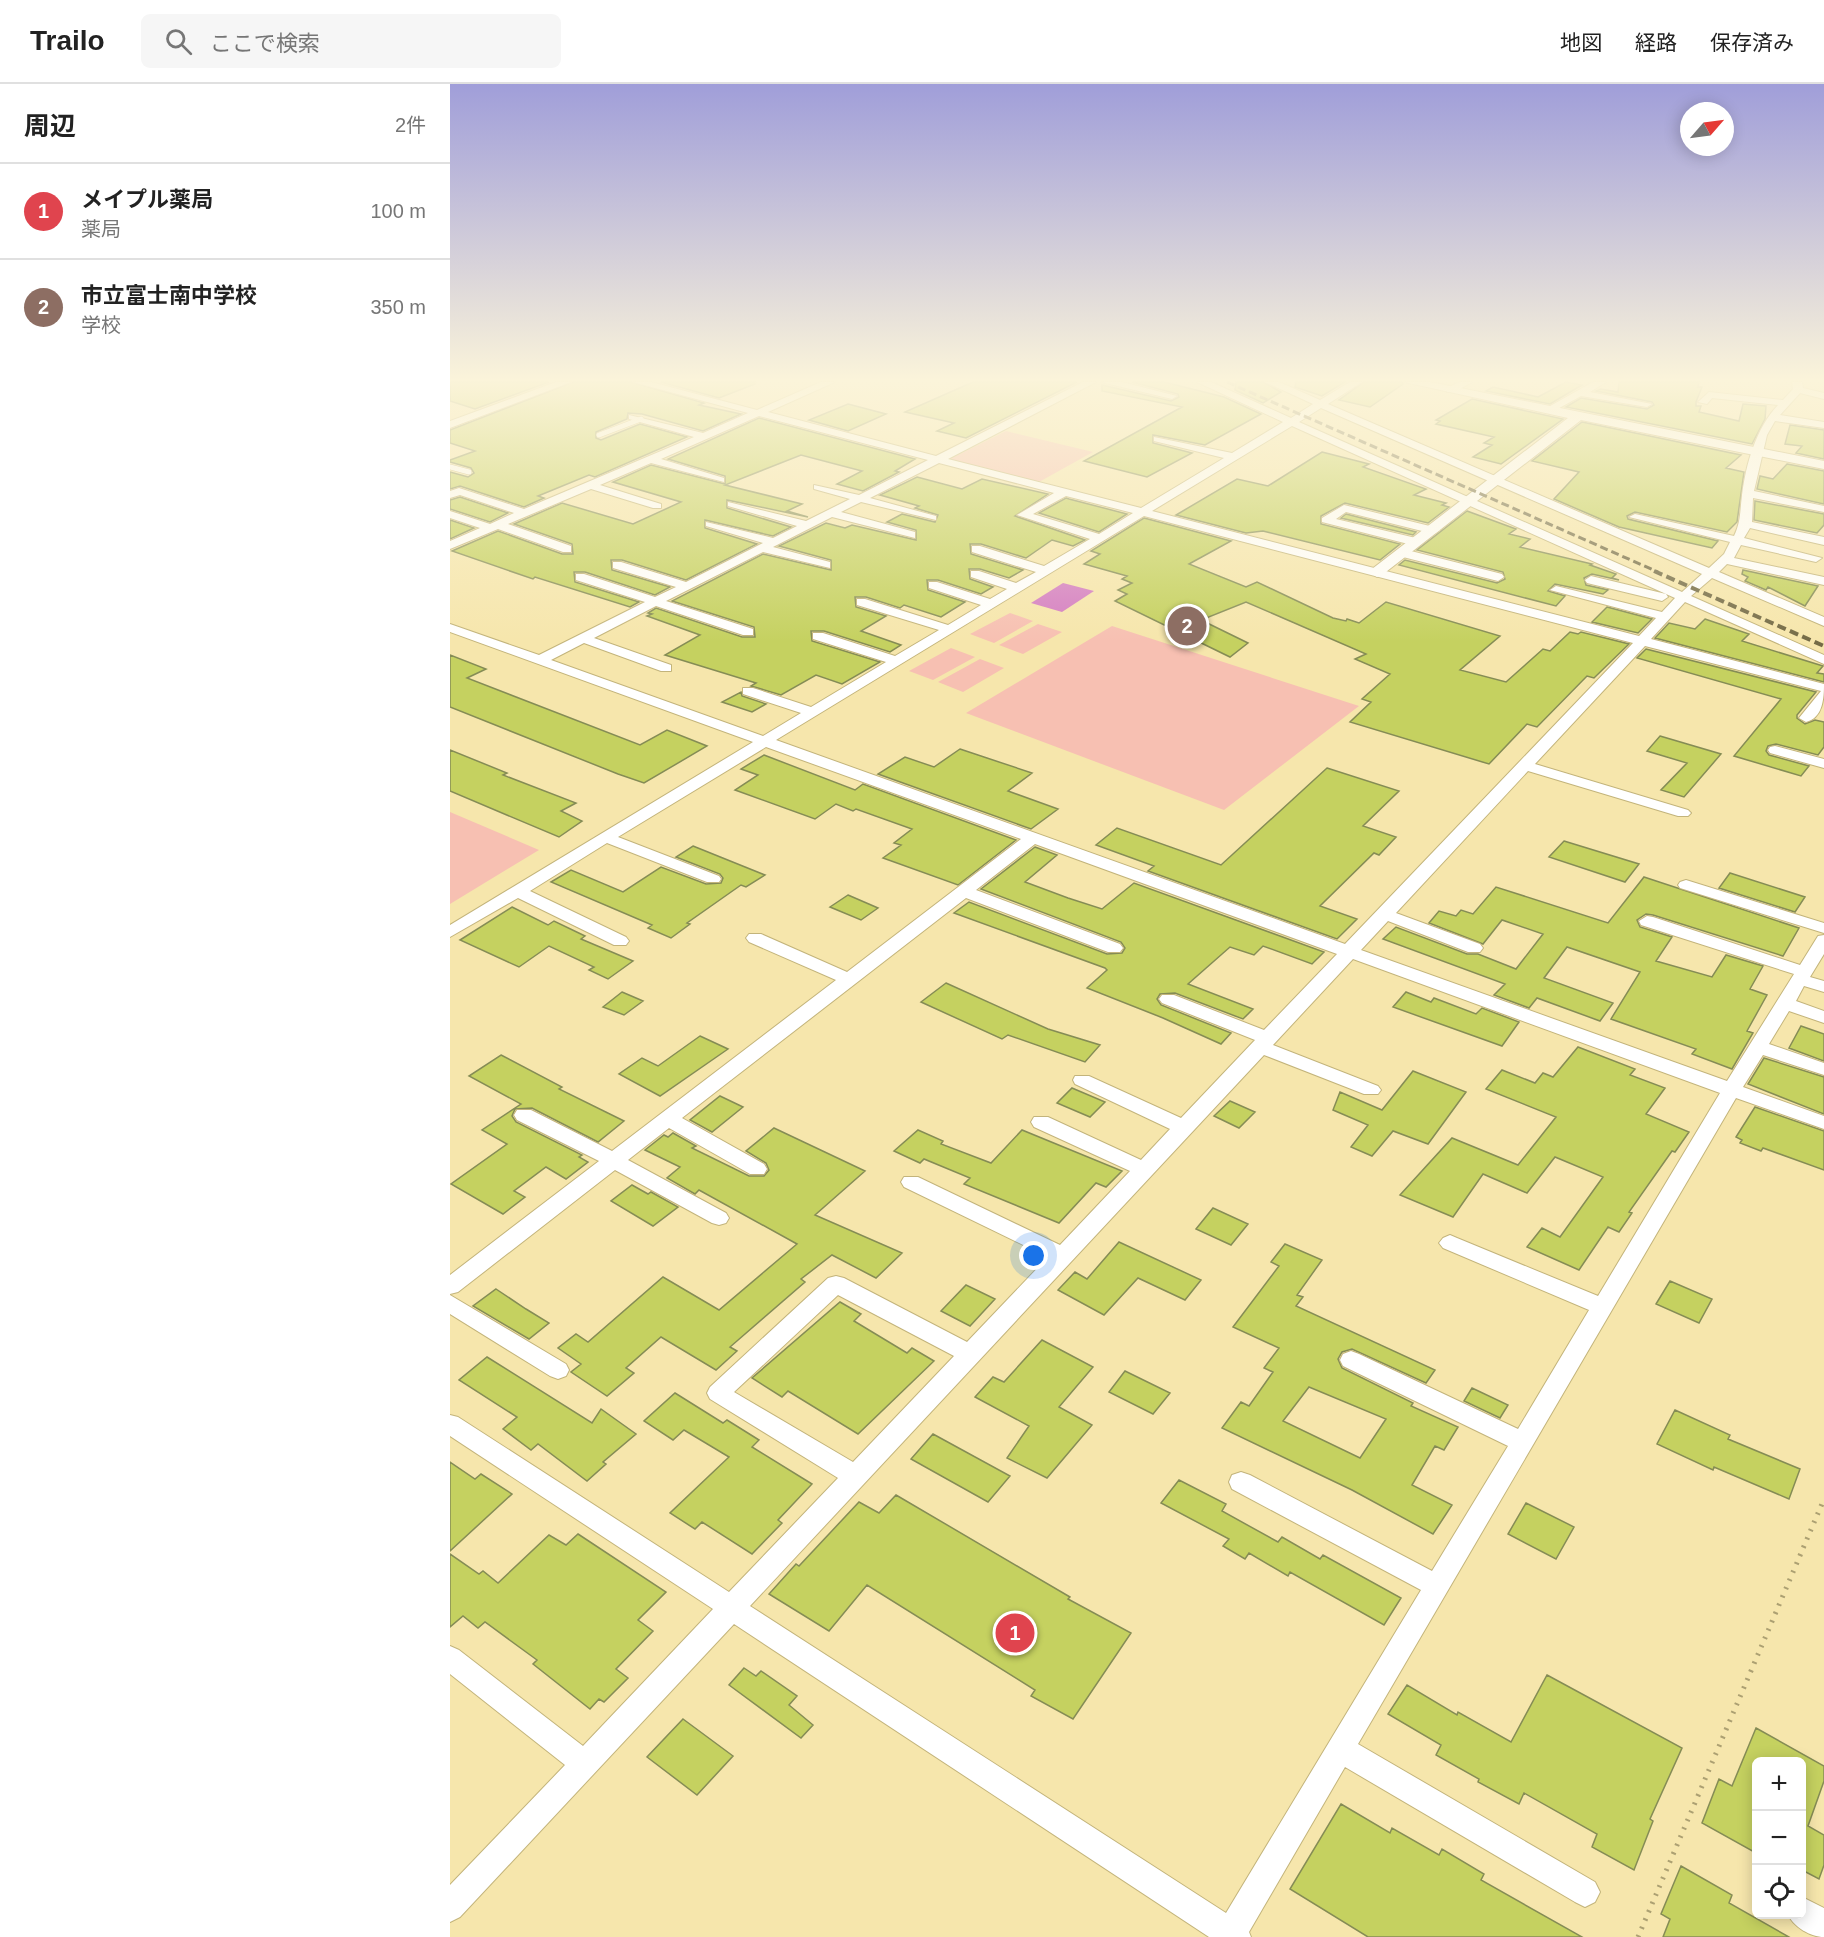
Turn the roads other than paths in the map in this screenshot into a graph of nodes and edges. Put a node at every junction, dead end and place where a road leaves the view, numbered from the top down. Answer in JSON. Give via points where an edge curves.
{"nodes":[{"id":1,"x":456,"y":468,"type":"edge"},
{"id":2,"x":629,"y":468,"type":"edge"},
{"id":3,"x":682,"y":468,"type":"edge"},
{"id":4,"x":921,"y":468,"type":"edge"},
{"id":5,"x":972,"y":468,"type":"edge"},
{"id":6,"x":1214,"y":468,"type":"edge"},
{"id":7,"x":1391,"y":468,"type":"edge"},
{"id":8,"x":1465,"y":468,"type":"edge"},
{"id":9,"x":1513,"y":468,"type":"edge"},
{"id":10,"x":1754,"y":468,"type":"edge"},
{"id":11,"x":469,"y":472,"type":"dead end"},
{"id":12,"x":720,"y":480,"type":"dead end"},
{"id":13,"x":1496,"y":482,"type":"junction"},
{"id":14,"x":590,"y":485,"type":"junction"},
{"id":15,"x":818,"y":487,"type":"dead end"},
{"id":16,"x":1064,"y":492,"type":"junction"},
{"id":17,"x":1748,"y":493,"type":"junction"},
{"id":18,"x":450,"y":495,"type":"edge"},
{"id":19,"x":860,"y":498,"type":"junction"},
{"id":20,"x":1468,"y":503,"type":"junction"},
{"id":21,"x":732,"y":504,"type":"dead end"},
{"id":22,"x":657,"y":506,"type":"dead end"},
{"id":23,"x":1824,"y":509,"type":"edge"},
{"id":24,"x":1144,"y":512,"type":"junction"},
{"id":25,"x":525,"y":513,"type":"junction"},
{"id":26,"x":830,"y":513,"type":"junction"},
{"id":27,"x":450,"y":514,"type":"edge"},
{"id":28,"x":932,"y":518,"type":"dead end"},
{"id":29,"x":1635,"y":518,"type":"dead end"},
{"id":30,"x":710,"y":524,"type":"dead end"},
{"id":31,"x":807,"y":525,"type":"junction"},
{"id":32,"x":494,"y":526,"type":"junction"},
{"id":33,"x":1434,"y":530,"type":"junction"},
{"id":34,"x":1741,"y":532,"type":"junction"},
{"id":35,"x":911,"y":535,"type":"dead end"},
{"id":36,"x":1101,"y":538,"type":"junction"},
{"id":37,"x":1824,"y":541,"type":"edge"},
{"id":38,"x":774,"y":542,"type":"junction"},
{"id":39,"x":1416,"y":542,"type":"junction"},
{"id":40,"x":450,"y":545,"type":"edge"},
{"id":41,"x":762,"y":548,"type":"junction"},
{"id":42,"x":567,"y":549,"type":"dead end"},
{"id":43,"x":976,"y":549,"type":"dead end"},
{"id":44,"x":1403,"y":553,"type":"junction"},
{"id":45,"x":1816,"y":558,"type":"dead end"},
{"id":46,"x":1726,"y":560,"type":"junction"},
{"id":47,"x":617,"y":564,"type":"dead end"},
{"id":48,"x":826,"y":565,"type":"dead end"},
{"id":49,"x":1046,"y":571,"type":"junction"},
{"id":50,"x":1377,"y":572,"type":"junction"},
{"id":51,"x":975,"y":574,"type":"dead end"},
{"id":52,"x":1708,"y":574,"type":"junction"},
{"id":53,"x":580,"y":577,"type":"dead end"},
{"id":54,"x":1498,"y":577,"type":"dead end"},
{"id":55,"x":1591,"y":580,"type":"dead end"},
{"id":56,"x":1824,"y":581,"type":"edge"},
{"id":57,"x":933,"y":585,"type":"dead end"},
{"id":58,"x":687,"y":586,"type":"junction"},
{"id":59,"x":1018,"y":588,"type":"junction"},
{"id":60,"x":1556,"y":590,"type":"dead end"},
{"id":61,"x":1682,"y":600,"type":"junction"},
{"id":62,"x":861,"y":602,"type":"dead end"},
{"id":63,"x":656,"y":603,"type":"junction"},
{"id":64,"x":991,"y":604,"type":"junction"},
{"id":65,"x":1666,"y":617,"type":"junction"},
{"id":66,"x":1824,"y":622,"type":"edge"},
{"id":67,"x":450,"y":628,"type":"edge"},
{"id":68,"x":949,"y":629,"type":"junction"},
{"id":69,"x":748,"y":632,"type":"dead end"},
{"id":70,"x":818,"y":636,"type":"dead end"},
{"id":71,"x":585,"y":639,"type":"junction"},
{"id":72,"x":1645,"y":641,"type":"junction"},
{"id":73,"x":540,"y":660,"type":"junction"},
{"id":74,"x":1824,"y":660,"type":"edge"},
{"id":75,"x":896,"y":661,"type":"junction"},
{"id":76,"x":666,"y":669,"type":"dead end"},
{"id":77,"x":1824,"y":688,"type":"edge"},
{"id":78,"x":748,"y":691,"type":"dead end"},
{"id":79,"x":1824,"y":695,"type":"edge"},
{"id":80,"x":811,"y":712,"type":"junction"},
{"id":81,"x":1806,"y":718,"type":"dead end"},
{"id":82,"x":765,"y":741,"type":"junction"},
{"id":83,"x":1775,"y":750,"type":"dead end"},
{"id":84,"x":1824,"y":764,"type":"edge"},
{"id":85,"x":1527,"y":766,"type":"junction"},
{"id":86,"x":1683,"y":813,"type":"dead end"},
{"id":87,"x":605,"y":837,"type":"junction"},
{"id":88,"x":1032,"y":839,"type":"junction"},
{"id":89,"x":713,"y":879,"type":"dead end"},
{"id":90,"x":1686,"y":885,"type":"dead end"},
{"id":91,"x":516,"y":891,"type":"junction"},
{"id":92,"x":963,"y":891,"type":"junction"},
{"id":93,"x":1386,"y":915,"type":"junction"},
{"id":94,"x":1647,"y":921,"type":"dead end"},
{"id":95,"x":1824,"y":928,"type":"edge"},
{"id":96,"x":450,"y":932,"type":"edge"},
{"id":97,"x":755,"y":938,"type":"dead end"},
{"id":98,"x":1824,"y":940,"type":"edge"},
{"id":99,"x":620,"y":941,"type":"dead end"},
{"id":100,"x":1114,"y":948,"type":"dead end"},
{"id":101,"x":1474,"y":948,"type":"dead end"},
{"id":102,"x":1353,"y":951,"type":"junction"},
{"id":103,"x":1802,"y":975,"type":"junction"},
{"id":104,"x":848,"y":979,"type":"junction"},
{"id":105,"x":1824,"y":987,"type":"edge"},
{"id":106,"x":1168,"y":999,"type":"dead end"},
{"id":107,"x":1785,"y":1003,"type":"junction"},
{"id":108,"x":1824,"y":1017,"type":"edge"},
{"id":109,"x":1266,"y":1043,"type":"junction"},
{"id":110,"x":1759,"y":1047,"type":"junction"},
{"id":111,"x":1824,"y":1069,"type":"edge"},
{"id":112,"x":1082,"y":1080,"type":"dead end"},
{"id":113,"x":1732,"y":1089,"type":"junction"},
{"id":114,"x":1371,"y":1090,"type":"dead end"},
{"id":115,"x":524,"y":1115,"type":"dead end"},
{"id":116,"x":667,"y":1118,"type":"junction"},
{"id":117,"x":1041,"y":1122,"type":"dead end"},
{"id":118,"x":1824,"y":1123,"type":"edge"},
{"id":119,"x":1186,"y":1128,"type":"junction"},
{"id":120,"x":613,"y":1160,"type":"junction"},
{"id":121,"x":757,"y":1169,"type":"dead end"},
{"id":122,"x":1146,"y":1170,"type":"junction"},
{"id":123,"x":911,"y":1182,"type":"dead end"},
{"id":124,"x":719,"y":1218,"type":"dead end"},
{"id":125,"x":1450,"y":1244,"type":"dead end"},
{"id":126,"x":1064,"y":1256,"type":"junction"},
{"id":127,"x":450,"y":1286,"type":"edge"},
{"id":128,"x":450,"y":1303,"type":"edge"},
{"id":129,"x":1604,"y":1306,"type":"junction"},
{"id":130,"x":971,"y":1355,"type":"junction"},
{"id":131,"x":1351,"y":1360,"type":"dead end"},
{"id":132,"x":558,"y":1370,"type":"dead end"},
{"id":133,"x":450,"y":1424,"type":"edge"},
{"id":134,"x":1524,"y":1443,"type":"junction"},
{"id":135,"x":854,"y":1475,"type":"junction"},
{"id":136,"x":1241,"y":1482,"type":"dead end"},
{"id":137,"x":1438,"y":1587,"type":"junction"},
{"id":138,"x":734,"y":1608,"type":"junction"},
{"id":139,"x":450,"y":1658,"type":"edge"},
{"id":140,"x":1341,"y":1749,"type":"junction"},
{"id":141,"x":585,"y":1764,"type":"junction"},
{"id":142,"x":1585,"y":1892,"type":"dead end"},
{"id":143,"x":450,"y":1907,"type":"edge"},
{"id":144,"x":1806,"y":1914,"type":"edge"},
{"id":145,"x":1824,"y":1925,"type":"edge"},
{"id":146,"x":1232,"y":1936,"type":"edge"}],
"edges":[{"from":1,"to":11,"type":"lane"},
{"from":2,"to":14,"type":"street"},
{"from":3,"to":12,"type":"street"},
{"from":4,"to":19,"type":"street"},
{"from":5,"to":16,"type":"street"},
{"from":6,"to":24,"type":"street"},
{"from":7,"to":20,"type":"street"},
{"from":8,"to":13,"type":"street"},
{"from":9,"to":13,"type":"street"},
{"from":10,"to":17,"type":"street"},
{"from":13,"to":20,"type":"street"},
{"from":13,"to":52,"type":"street"},
{"from":14,"to":22,"type":"street"},
{"from":14,"to":25,"type":"street"},
{"from":15,"to":19,"type":"street"},
{"from":16,"to":24,"type":"street"},
{"from":16,"to":36,"type":"street","via":[[1023,516]]},
{"from":17,"to":23,"type":"street"},
{"from":17,"to":34,"type":"street"},
{"from":18,"to":25,"type":"street","via":[[459,491]]},
{"from":19,"to":26,"type":"street"},
{"from":19,"to":28,"type":"street"},
{"from":20,"to":33,"type":"street"},
{"from":20,"to":61,"type":"street"},
{"from":21,"to":31,"type":"street"},
{"from":24,"to":36,"type":"street"},
{"from":24,"to":50,"type":"street"},
{"from":25,"to":32,"type":"street"},
{"from":26,"to":31,"type":"street"},
{"from":26,"to":35,"type":"street"},
{"from":27,"to":32,"type":"street"},
{"from":29,"to":34,"type":"street"},
{"from":30,"to":38,"type":"street"},
{"from":31,"to":38,"type":"street"},
{"from":32,"to":40,"type":"street"},
{"from":32,"to":42,"type":"street"},
{"from":33,"to":39,"type":"street"},
{"from":33,"to":39,"type":"street","via":[[1344,508],[1326,520]]},
{"from":34,"to":37,"type":"street"},
{"from":34,"to":45,"type":"street"},
{"from":34,"to":46,"type":"street"},
{"from":36,"to":49,"type":"street"},
{"from":38,"to":41,"type":"street"},
{"from":39,"to":44,"type":"street"},
{"from":41,"to":48,"type":"street"},
{"from":41,"to":58,"type":"street"},
{"from":43,"to":49,"type":"street"},
{"from":44,"to":50,"type":"street"},
{"from":44,"to":54,"type":"street"},
{"from":46,"to":52,"type":"street"},
{"from":46,"to":56,"type":"street"},
{"from":47,"to":58,"type":"street"},
{"from":49,"to":59,"type":"street"},
{"from":50,"to":72,"type":"street"},
{"from":51,"to":59,"type":"street"},
{"from":52,"to":61,"type":"street"},
{"from":52,"to":66,"type":"street"},
{"from":53,"to":63,"type":"street"},
{"from":55,"to":61,"type":"street"},
{"from":57,"to":64,"type":"street"},
{"from":58,"to":63,"type":"street"},
{"from":59,"to":64,"type":"street"},
{"from":60,"to":65,"type":"street"},
{"from":61,"to":65,"type":"street"},
{"from":61,"to":74,"type":"street"},
{"from":62,"to":68,"type":"street"},
{"from":63,"to":69,"type":"street"},
{"from":63,"to":71,"type":"street"},
{"from":64,"to":68,"type":"street"},
{"from":65,"to":72,"type":"street"},
{"from":67,"to":73,"type":"street"},
{"from":68,"to":75,"type":"street"},
{"from":70,"to":75,"type":"street"},
{"from":71,"to":73,"type":"street"},
{"from":71,"to":76,"type":"street"},
{"from":72,"to":77,"type":"street"},
{"from":72,"to":85,"type":"street"},
{"from":73,"to":82,"type":"street"},
{"from":75,"to":80,"type":"street"},
{"from":78,"to":80,"type":"street"},
{"from":79,"to":81,"type":"street"},
{"from":80,"to":82,"type":"street"},
{"from":82,"to":87,"type":"street"},
{"from":82,"to":88,"type":"street"},
{"from":83,"to":84,"type":"street"},
{"from":85,"to":86,"type":"street"},
{"from":85,"to":93,"type":"street"},
{"from":87,"to":89,"type":"street"},
{"from":87,"to":91,"type":"street"},
{"from":88,"to":92,"type":"street"},
{"from":88,"to":102,"type":"street"},
{"from":90,"to":95,"type":"street"},
{"from":91,"to":96,"type":"street"},
{"from":91,"to":99,"type":"street"},
{"from":92,"to":100,"type":"street"},
{"from":92,"to":104,"type":"street"},
{"from":93,"to":101,"type":"street"},
{"from":93,"to":102,"type":"street"},
{"from":94,"to":103,"type":"street"},
{"from":97,"to":104,"type":"street"},
{"from":98,"to":103,"type":"street"},
{"from":102,"to":109,"type":"street"},
{"from":102,"to":113,"type":"street"},
{"from":103,"to":105,"type":"street"},
{"from":103,"to":107,"type":"street"},
{"from":104,"to":116,"type":"street"},
{"from":106,"to":109,"type":"street"},
{"from":107,"to":108,"type":"street"},
{"from":107,"to":110,"type":"street"},
{"from":109,"to":114,"type":"street"},
{"from":109,"to":119,"type":"street"},
{"from":110,"to":111,"type":"street"},
{"from":110,"to":113,"type":"street"},
{"from":112,"to":119,"type":"street"},
{"from":113,"to":118,"type":"street"},
{"from":113,"to":129,"type":"street"},
{"from":115,"to":120,"type":"street"},
{"from":116,"to":120,"type":"street"},
{"from":116,"to":121,"type":"street"},
{"from":117,"to":122,"type":"street"},
{"from":119,"to":122,"type":"street"},
{"from":120,"to":124,"type":"street"},
{"from":120,"to":127,"type":"street"},
{"from":122,"to":126,"type":"street"},
{"from":123,"to":126,"type":"street"},
{"from":125,"to":129,"type":"street"},
{"from":126,"to":130,"type":"street"},
{"from":128,"to":132,"type":"street"},
{"from":129,"to":134,"type":"street"},
{"from":130,"to":135,"type":"street"},
{"from":130,"to":135,"type":"street","via":[[836,1284],[718,1393]]},
{"from":131,"to":134,"type":"street"},
{"from":133,"to":138,"type":"street"},
{"from":134,"to":137,"type":"street"},
{"from":135,"to":138,"type":"street"},
{"from":136,"to":137,"type":"street"},
{"from":137,"to":140,"type":"street"},
{"from":138,"to":141,"type":"street"},
{"from":138,"to":146,"type":"street"},
{"from":139,"to":141,"type":"street"},
{"from":140,"to":142,"type":"street"},
{"from":140,"to":146,"type":"street"},
{"from":141,"to":143,"type":"street"},
{"from":144,"to":145,"type":"street"}]}
